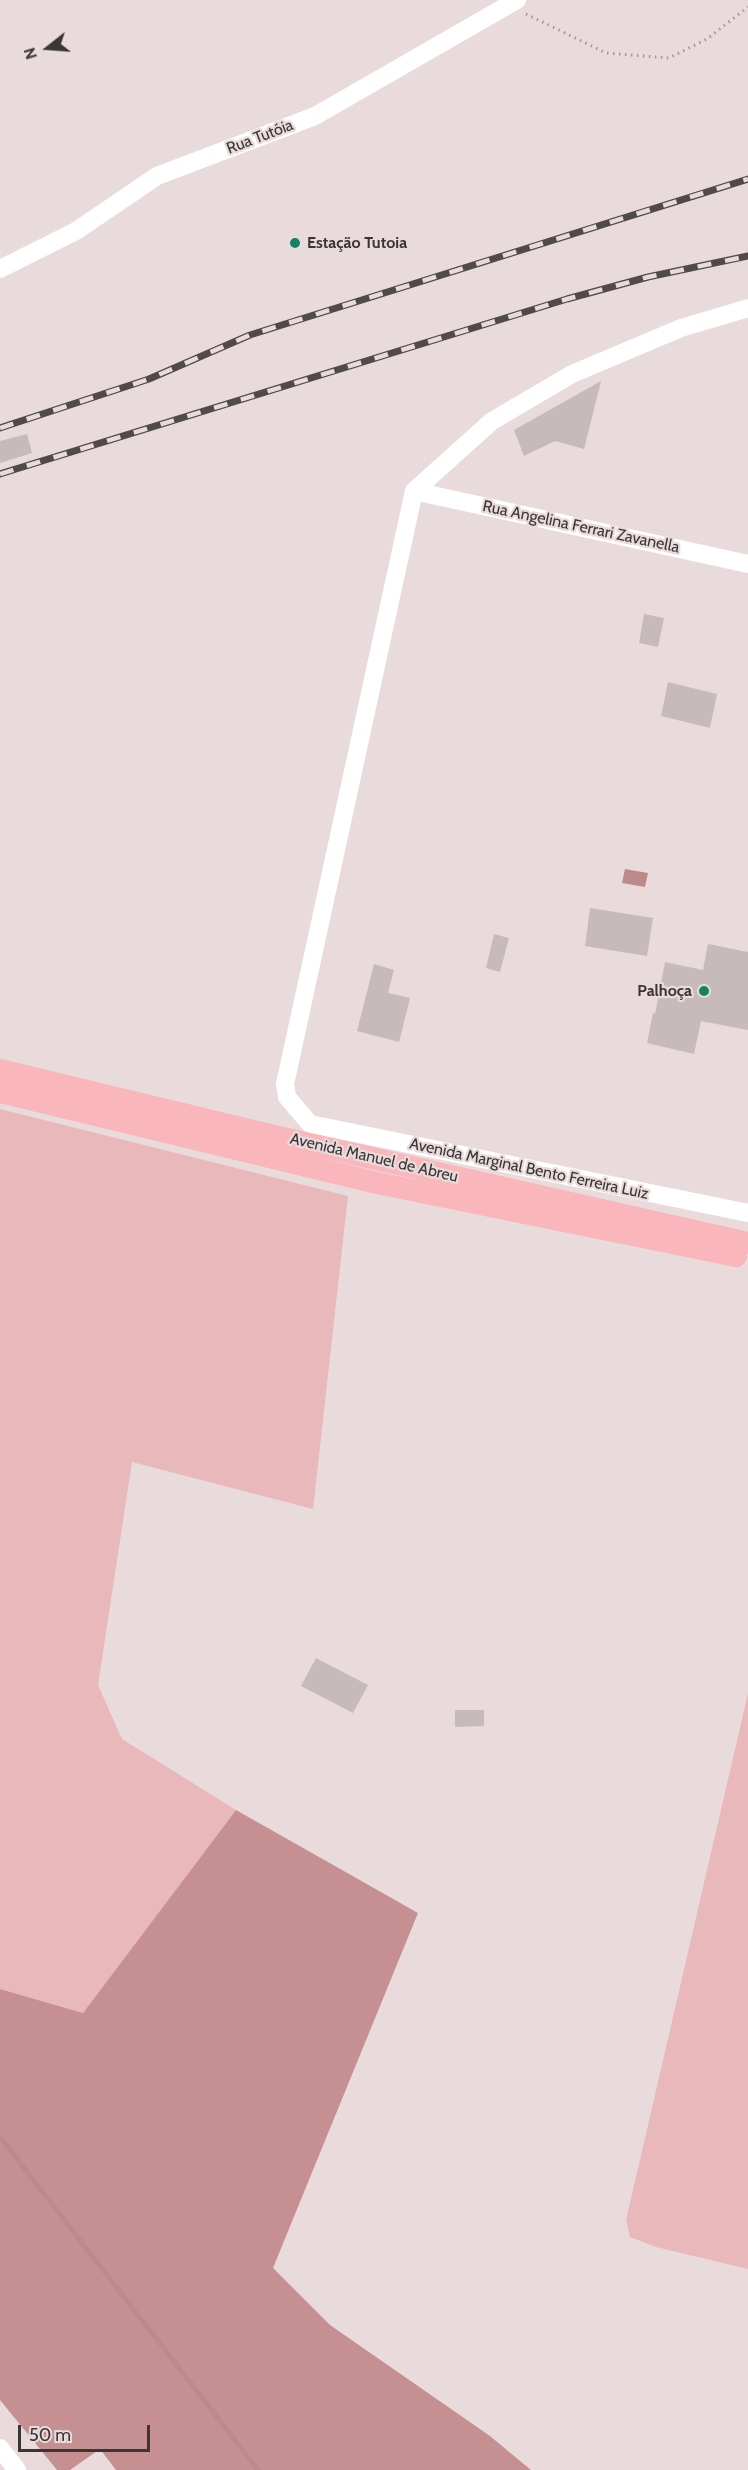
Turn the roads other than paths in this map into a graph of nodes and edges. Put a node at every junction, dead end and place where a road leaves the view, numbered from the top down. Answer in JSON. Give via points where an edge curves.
{"nodes":[{"id":1,"x":513,"y":3,"type":"edge"},
{"id":2,"x":0,"y":269,"type":"edge"},
{"id":3,"x":748,"y":308,"type":"edge"},
{"id":4,"x":414,"y":491,"type":"junction"},
{"id":5,"x":748,"y":564,"type":"edge"},
{"id":6,"x":0,"y":1070,"type":"edge"},
{"id":7,"x":0,"y":1092,"type":"edge"},
{"id":8,"x":748,"y":1213,"type":"edge"},
{"id":9,"x":748,"y":1243,"type":"edge"},
{"id":10,"x":748,"y":1258,"type":"edge"},
{"id":11,"x":0,"y":2448,"type":"edge"},
{"id":12,"x":17,"y":2470,"type":"edge"}],
"edges":[{"from":1,"to":2,"type":"street","name":"Rua Tutóia","via":[[315,116],[157,176],[76,231]]},
{"from":3,"to":4,"type":"street","via":[[681,328],[572,374],[492,421]]},
{"from":4,"to":5,"type":"street","name":"Rua Angelina Ferrari Zavanella"},
{"from":4,"to":8,"type":"street","name":"Avenida Marginal Bento Ferreira Luiz","via":[[285,1084],[287,1097],[310,1124]]},
{"from":6,"to":9,"type":"main road","name":"Avenida Manuel de Abreu"},
{"from":7,"to":10,"type":"main road","name":"Avenida Manuel de Abreu","via":[[377,1183]]},
{"from":11,"to":12,"type":"street"}]}
